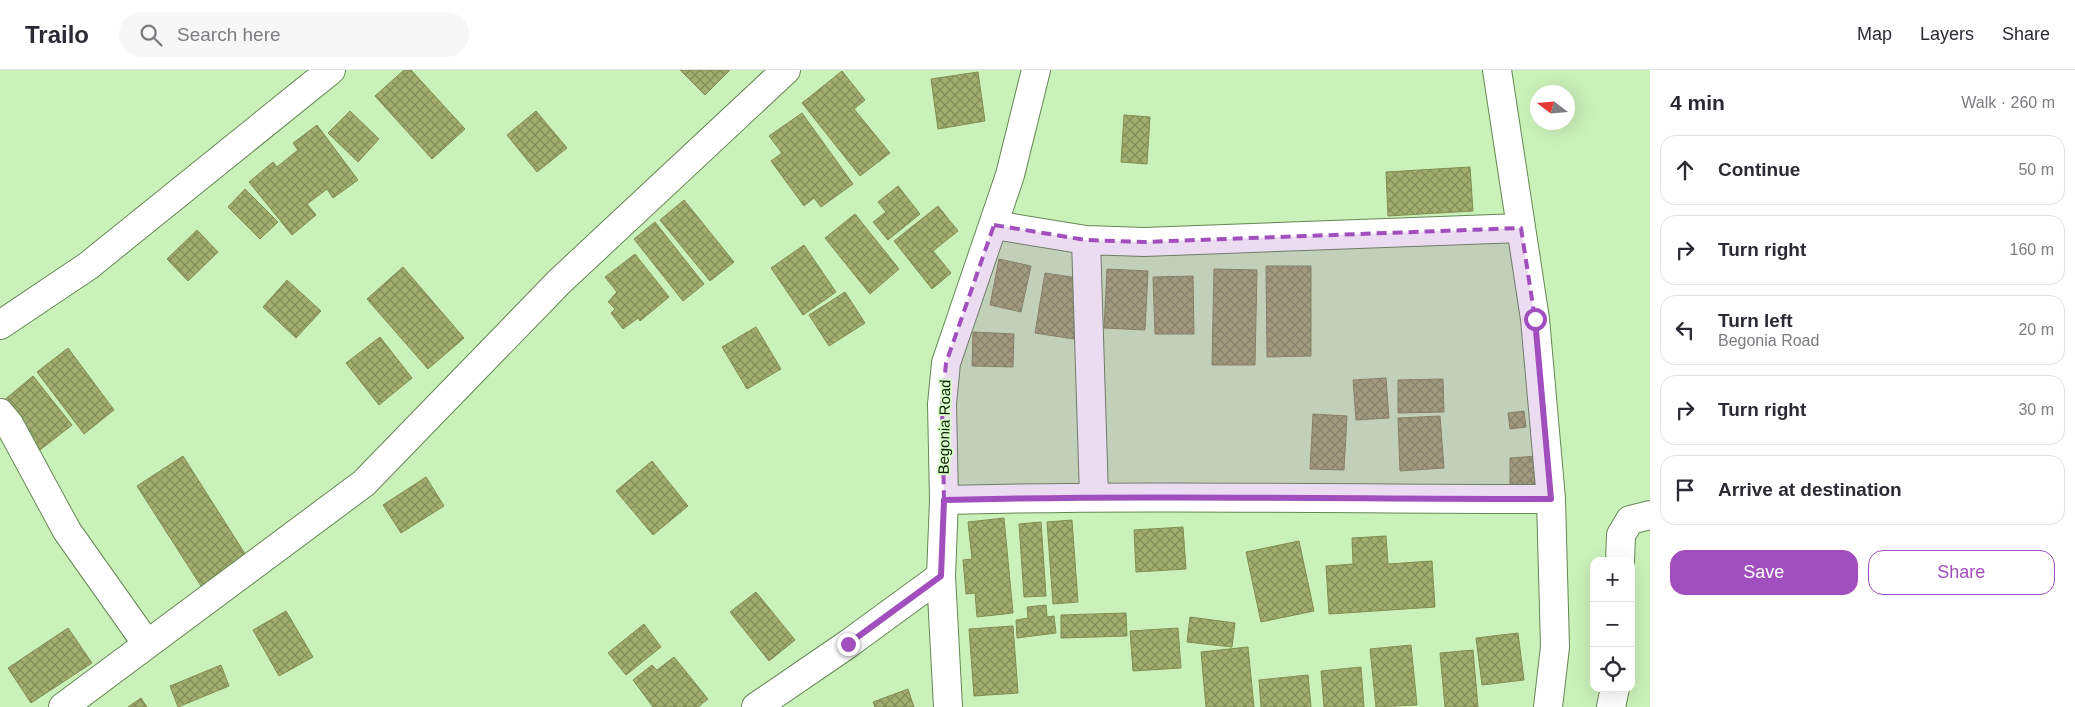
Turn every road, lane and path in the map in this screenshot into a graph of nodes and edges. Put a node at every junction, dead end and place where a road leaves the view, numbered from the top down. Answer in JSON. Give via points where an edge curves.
{"nodes":[{"id":1,"x":331,"y":70,"type":"edge"},
{"id":2,"x":786,"y":70,"type":"edge"},
{"id":3,"x":1036,"y":70,"type":"edge"},
{"id":4,"x":1497,"y":70,"type":"edge"},
{"id":5,"x":994,"y":225,"type":"junction"},
{"id":6,"x":1521,"y":228,"type":"junction"},
{"id":7,"x":1086,"y":240,"type":"junction"},
{"id":8,"x":0,"y":325,"type":"edge"},
{"id":9,"x":0,"y":414,"type":"edge"},
{"id":10,"x":1094,"y":497,"type":"junction"},
{"id":11,"x":1551,"y":499,"type":"junction"},
{"id":12,"x":944,"y":500,"type":"junction"},
{"id":13,"x":1650,"y":515,"type":"edge"},
{"id":14,"x":1620,"y":557,"type":"edge"},
{"id":15,"x":941,"y":576,"type":"junction"},
{"id":16,"x":147,"y":644,"type":"junction"},
{"id":17,"x":1614,"y":692,"type":"edge"},
{"id":18,"x":63,"y":707,"type":"edge"},
{"id":19,"x":756,"y":707,"type":"edge"},
{"id":20,"x":948,"y":707,"type":"edge"},
{"id":21,"x":1548,"y":707,"type":"edge"},
{"id":22,"x":1611,"y":707,"type":"edge"}],
"edges":[{"from":1,"to":8,"type":"street","via":[[88,266]]},
{"from":2,"to":16,"type":"street","via":[[559,282],[364,482]]},
{"from":3,"to":5,"type":"street","name":"Begonia Road"},
{"from":4,"to":6,"type":"street"},
{"from":5,"to":7,"type":"street"},
{"from":5,"to":12,"type":"street","name":"Begonia Road","via":[[946,363],[942,404]]},
{"from":6,"to":7,"type":"street","via":[[1144,242]]},
{"from":6,"to":11,"type":"street","via":[[1535,319]]},
{"from":7,"to":10,"type":"street"},
{"from":9,"to":16,"type":"street","via":[[9,424],[67,531]]},
{"from":10,"to":11,"type":"street"},
{"from":10,"to":12,"type":"street"},
{"from":11,"to":21,"type":"street","via":[[1555,647]]},
{"from":12,"to":15,"type":"street","name":"Begonia Road"},
{"from":13,"to":14,"type":"street","via":[[1630,520],[1621,535]]},
{"from":15,"to":19,"type":"street"},
{"from":15,"to":20,"type":"street","name":"Begonia Road"},
{"from":16,"to":18,"type":"street"},
{"from":17,"to":22,"type":"street"}]}
